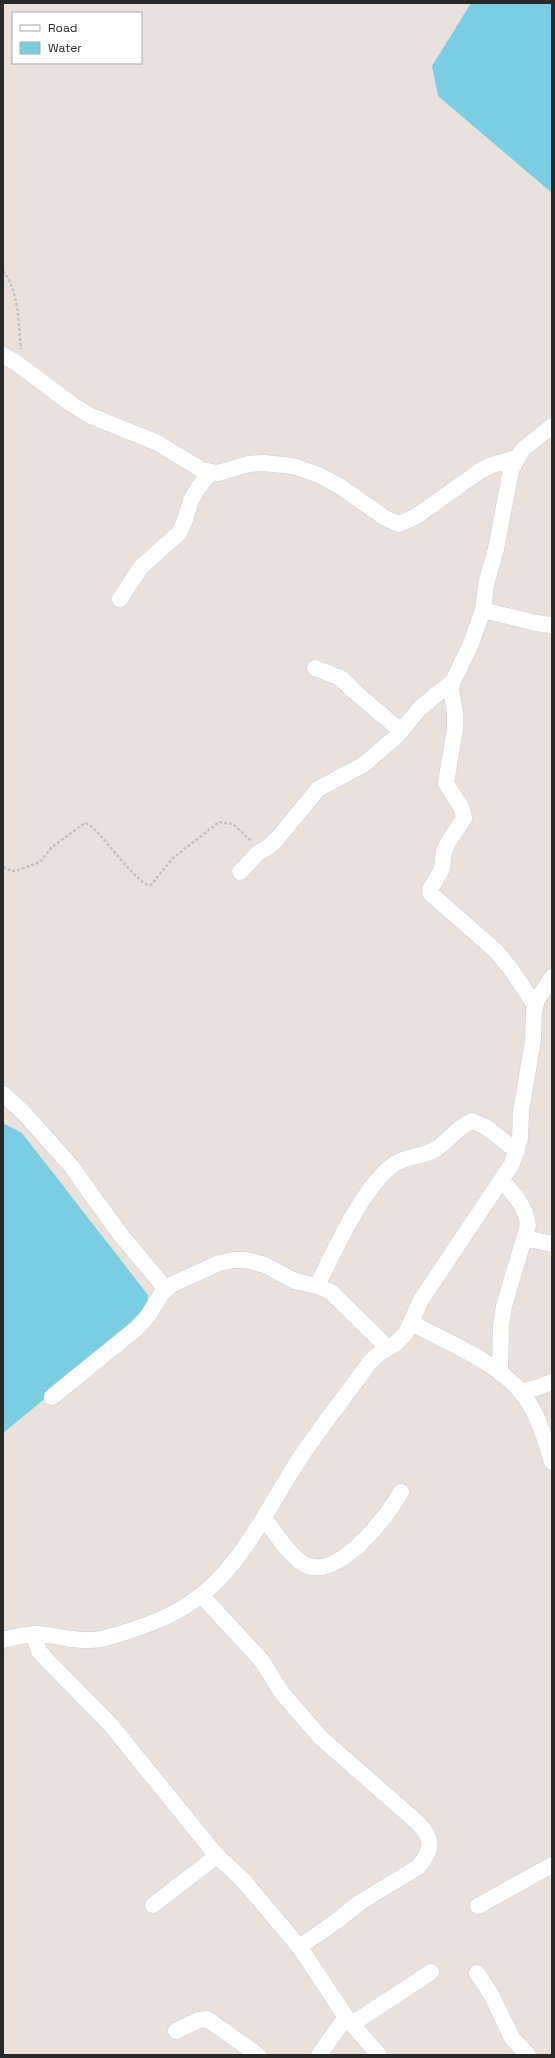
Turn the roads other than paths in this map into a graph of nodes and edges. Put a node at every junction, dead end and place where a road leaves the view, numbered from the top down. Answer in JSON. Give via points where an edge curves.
{"nodes":[{"id":1,"x":3,"y":355,"type":"edge"},
{"id":2,"x":552,"y":426,"type":"edge"},
{"id":3,"x":516,"y":458,"type":"junction"},
{"id":4,"x":210,"y":473,"type":"junction"},
{"id":5,"x":120,"y":598,"type":"dead end"},
{"id":6,"x":483,"y":610,"type":"junction"},
{"id":7,"x":552,"y":625,"type":"edge"},
{"id":8,"x":315,"y":668,"type":"dead end"},
{"id":9,"x":453,"y":681,"type":"junction"},
{"id":10,"x":401,"y":731,"type":"junction"},
{"id":11,"x":240,"y":872,"type":"dead end"},
{"id":12,"x":552,"y":977,"type":"edge"},
{"id":13,"x":536,"y":1005,"type":"junction"},
{"id":14,"x":3,"y":1094,"type":"edge"},
{"id":15,"x":517,"y":1151,"type":"junction"},
{"id":16,"x":502,"y":1180,"type":"junction"},
{"id":17,"x":525,"y":1238,"type":"junction"},
{"id":18,"x":552,"y":1244,"type":"edge"},
{"id":19,"x":317,"y":1286,"type":"junction"},
{"id":20,"x":166,"y":1289,"type":"junction"},
{"id":21,"x":412,"y":1323,"type":"junction"},
{"id":22,"x":388,"y":1348,"type":"junction"},
{"id":23,"x":500,"y":1373,"type":"junction"},
{"id":24,"x":552,"y":1382,"type":"edge"},
{"id":25,"x":521,"y":1392,"type":"junction"},
{"id":26,"x":52,"y":1397,"type":"dead end"},
{"id":27,"x":552,"y":1462,"type":"edge"},
{"id":28,"x":401,"y":1492,"type":"dead end"},
{"id":29,"x":264,"y":1518,"type":"junction"},
{"id":30,"x":201,"y":1595,"type":"junction"},
{"id":31,"x":33,"y":1634,"type":"junction"},
{"id":32,"x":3,"y":1640,"type":"edge"},
{"id":33,"x":217,"y":1856,"type":"junction"},
{"id":34,"x":552,"y":1865,"type":"edge"},
{"id":35,"x":153,"y":1905,"type":"dead end"},
{"id":36,"x":478,"y":1906,"type":"dead end"},
{"id":37,"x":299,"y":1947,"type":"junction"},
{"id":38,"x":431,"y":1972,"type":"dead end"},
{"id":39,"x":477,"y":1973,"type":"dead end"},
{"id":40,"x":349,"y":2020,"type":"junction"},
{"id":41,"x":176,"y":2031,"type":"dead end"},
{"id":42,"x":258,"y":2055,"type":"edge"},
{"id":43,"x":319,"y":2055,"type":"edge"},
{"id":44,"x":379,"y":2055,"type":"edge"},
{"id":45,"x":527,"y":2055,"type":"edge"}],
"edges":[{"from":1,"to":4,"type":"street","via":[[91,416],[158,443]]},
{"from":2,"to":3,"type":"street","via":[[523,449]]},
{"from":3,"to":4,"type":"street","via":[[480,471],[415,517],[399,524],[385,518],[341,487],[312,472],[293,466],[249,464],[230,471]]},
{"from":3,"to":6,"type":"street","via":[[507,486]]},
{"from":4,"to":5,"type":"street","via":[[191,500],[179,533],[141,567]]},
{"from":6,"to":7,"type":"street"},
{"from":6,"to":9,"type":"street","via":[[470,646]]},
{"from":8,"to":10,"type":"street","via":[[341,678]]},
{"from":9,"to":10,"type":"street","via":[[420,708]]},
{"from":9,"to":13,"type":"street","via":[[451,690],[455,728],[446,783],[462,809],[464,818],[444,851],[442,869],[430,894],[496,951]]},
{"from":10,"to":11,"type":"street","via":[[390,744],[363,765],[318,789],[285,830]]},
{"from":12,"to":13,"type":"street"},
{"from":13,"to":15,"type":"street"},
{"from":14,"to":20,"type":"street","via":[[24,1113],[71,1166],[120,1234]]},
{"from":15,"to":16,"type":"street"},
{"from":15,"to":19,"type":"street","via":[[486,1127],[472,1121],[433,1151],[394,1164],[362,1202]]},
{"from":16,"to":17,"type":"street","via":[[518,1199],[527,1216]]},
{"from":16,"to":21,"type":"street","via":[[477,1213],[421,1300]]},
{"from":17,"to":18,"type":"street"},
{"from":17,"to":23,"type":"street","via":[[504,1306]]},
{"from":19,"to":20,"type":"street","via":[[295,1281],[257,1262],[233,1260],[188,1276]]},
{"from":19,"to":22,"type":"street","via":[[331,1292]]},
{"from":20,"to":26,"type":"street","via":[[137,1328]]},
{"from":21,"to":22,"type":"street","via":[[401,1339]]},
{"from":21,"to":23,"type":"street"},
{"from":22,"to":29,"type":"street","via":[[370,1362],[319,1432]]},
{"from":23,"to":25,"type":"street"},
{"from":24,"to":25,"type":"street","via":[[540,1388]]},
{"from":25,"to":27,"type":"street","via":[[534,1414]]},
{"from":28,"to":29,"type":"street","via":[[380,1522],[344,1558],[328,1567],[310,1567],[301,1562]]},
{"from":29,"to":30,"type":"street","via":[[240,1554]]},
{"from":30,"to":31,"type":"street","via":[[171,1613],[104,1638],[73,1639]]},
{"from":30,"to":37,"type":"street","via":[[262,1661],[282,1693],[321,1738],[418,1823],[430,1843],[425,1859],[410,1874],[365,1899]]},
{"from":31,"to":32,"type":"street"},
{"from":31,"to":33,"type":"street","via":[[39,1651],[110,1724]]},
{"from":33,"to":35,"type":"street"},
{"from":33,"to":37,"type":"street","via":[[242,1880]]},
{"from":34,"to":36,"type":"street"},
{"from":37,"to":40,"type":"street"},
{"from":38,"to":40,"type":"street"},
{"from":39,"to":45,"type":"street","via":[[492,1996],[512,2038]]},
{"from":40,"to":43,"type":"street"},
{"from":40,"to":44,"type":"street"},
{"from":41,"to":42,"type":"street","via":[[207,2019]]}]}
